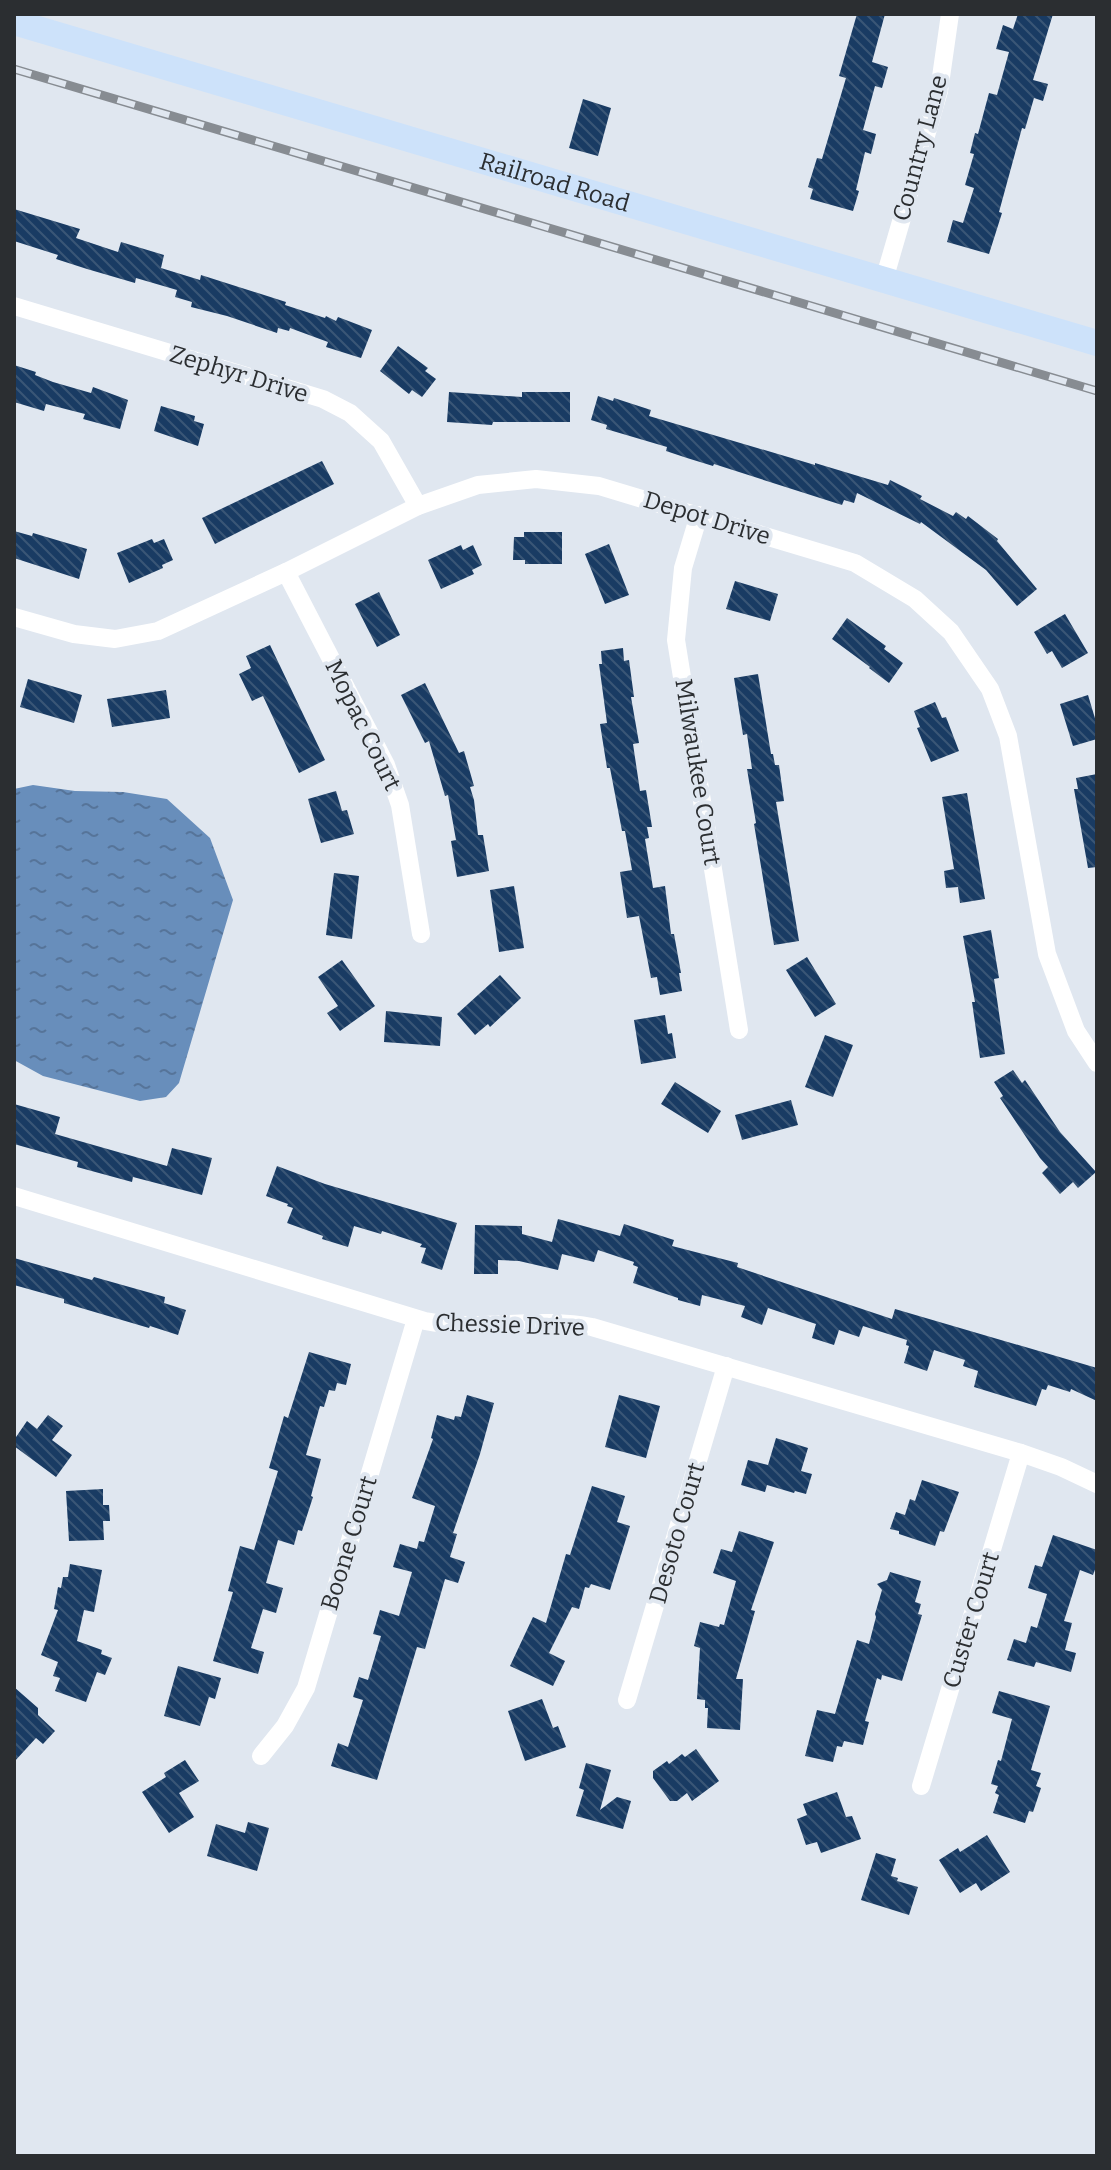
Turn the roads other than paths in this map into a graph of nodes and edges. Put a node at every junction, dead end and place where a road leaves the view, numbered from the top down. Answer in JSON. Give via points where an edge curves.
{"nodes":[{"id":1,"x":950,"y":14,"type":"edge"},
{"id":2,"x":14,"y":22,"type":"edge"},
{"id":3,"x":884,"y":280,"type":"junction"},
{"id":4,"x":14,"y":306,"type":"edge"},
{"id":5,"x":1097,"y":343,"type":"edge"},
{"id":6,"x":418,"y":506,"type":"junction"},
{"id":7,"x":699,"y":515,"type":"junction"},
{"id":8,"x":286,"y":572,"type":"junction"},
{"id":9,"x":14,"y":617,"type":"edge"},
{"id":10,"x":421,"y":934,"type":"dead end"},
{"id":11,"x":739,"y":1030,"type":"dead end"},
{"id":12,"x":1097,"y":1063,"type":"edge"},
{"id":13,"x":14,"y":1196,"type":"edge"},
{"id":14,"x":416,"y":1319,"type":"junction"},
{"id":15,"x":726,"y":1366,"type":"junction"},
{"id":16,"x":1021,"y":1453,"type":"junction"},
{"id":17,"x":1097,"y":1484,"type":"edge"},
{"id":18,"x":627,"y":1700,"type":"dead end"},
{"id":19,"x":261,"y":1756,"type":"dead end"},
{"id":20,"x":921,"y":1786,"type":"dead end"}],
"edges":[{"from":1,"to":3,"type":"street","name":"Country Lane","via":[[939,91]]},
{"from":2,"to":3,"type":"street","name":"Railroad Road"},
{"from":3,"to":5,"type":"street","name":"Railroad Road"},
{"from":4,"to":6,"type":"street","name":"Zephyr Drive","via":[[323,399],[350,413],[381,441]]},
{"from":6,"to":7,"type":"street","name":"Depot Drive","via":[[478,485],[536,479],[599,486]]},
{"from":6,"to":8,"type":"street","name":"Depot Drive"},
{"from":7,"to":11,"type":"street","name":"Milwaukee Court","via":[[683,568],[676,640]]},
{"from":7,"to":12,"type":"street","name":"Depot Drive","via":[[855,563],[915,599],[951,632],[990,689],[1008,736],[1047,954],[1076,1031]]},
{"from":8,"to":9,"type":"street","name":"Depot Drive","via":[[158,631],[115,639]]},
{"from":8,"to":10,"type":"street","name":"Mopac Court","via":[[396,791]]},
{"from":13,"to":14,"type":"street","name":"Chessie Drive"},
{"from":14,"to":15,"type":"street","name":"Chessie Drive","via":[[450,1325],[584,1325]]},
{"from":14,"to":19,"type":"street","name":"Boone Court","via":[[306,1688]]},
{"from":15,"to":16,"type":"street","name":"Chessie Drive"},
{"from":15,"to":18,"type":"street","name":"Desoto Court"},
{"from":16,"to":17,"type":"street","name":"Chessie Drive"},
{"from":16,"to":20,"type":"street","name":"Custer Court"}]}
